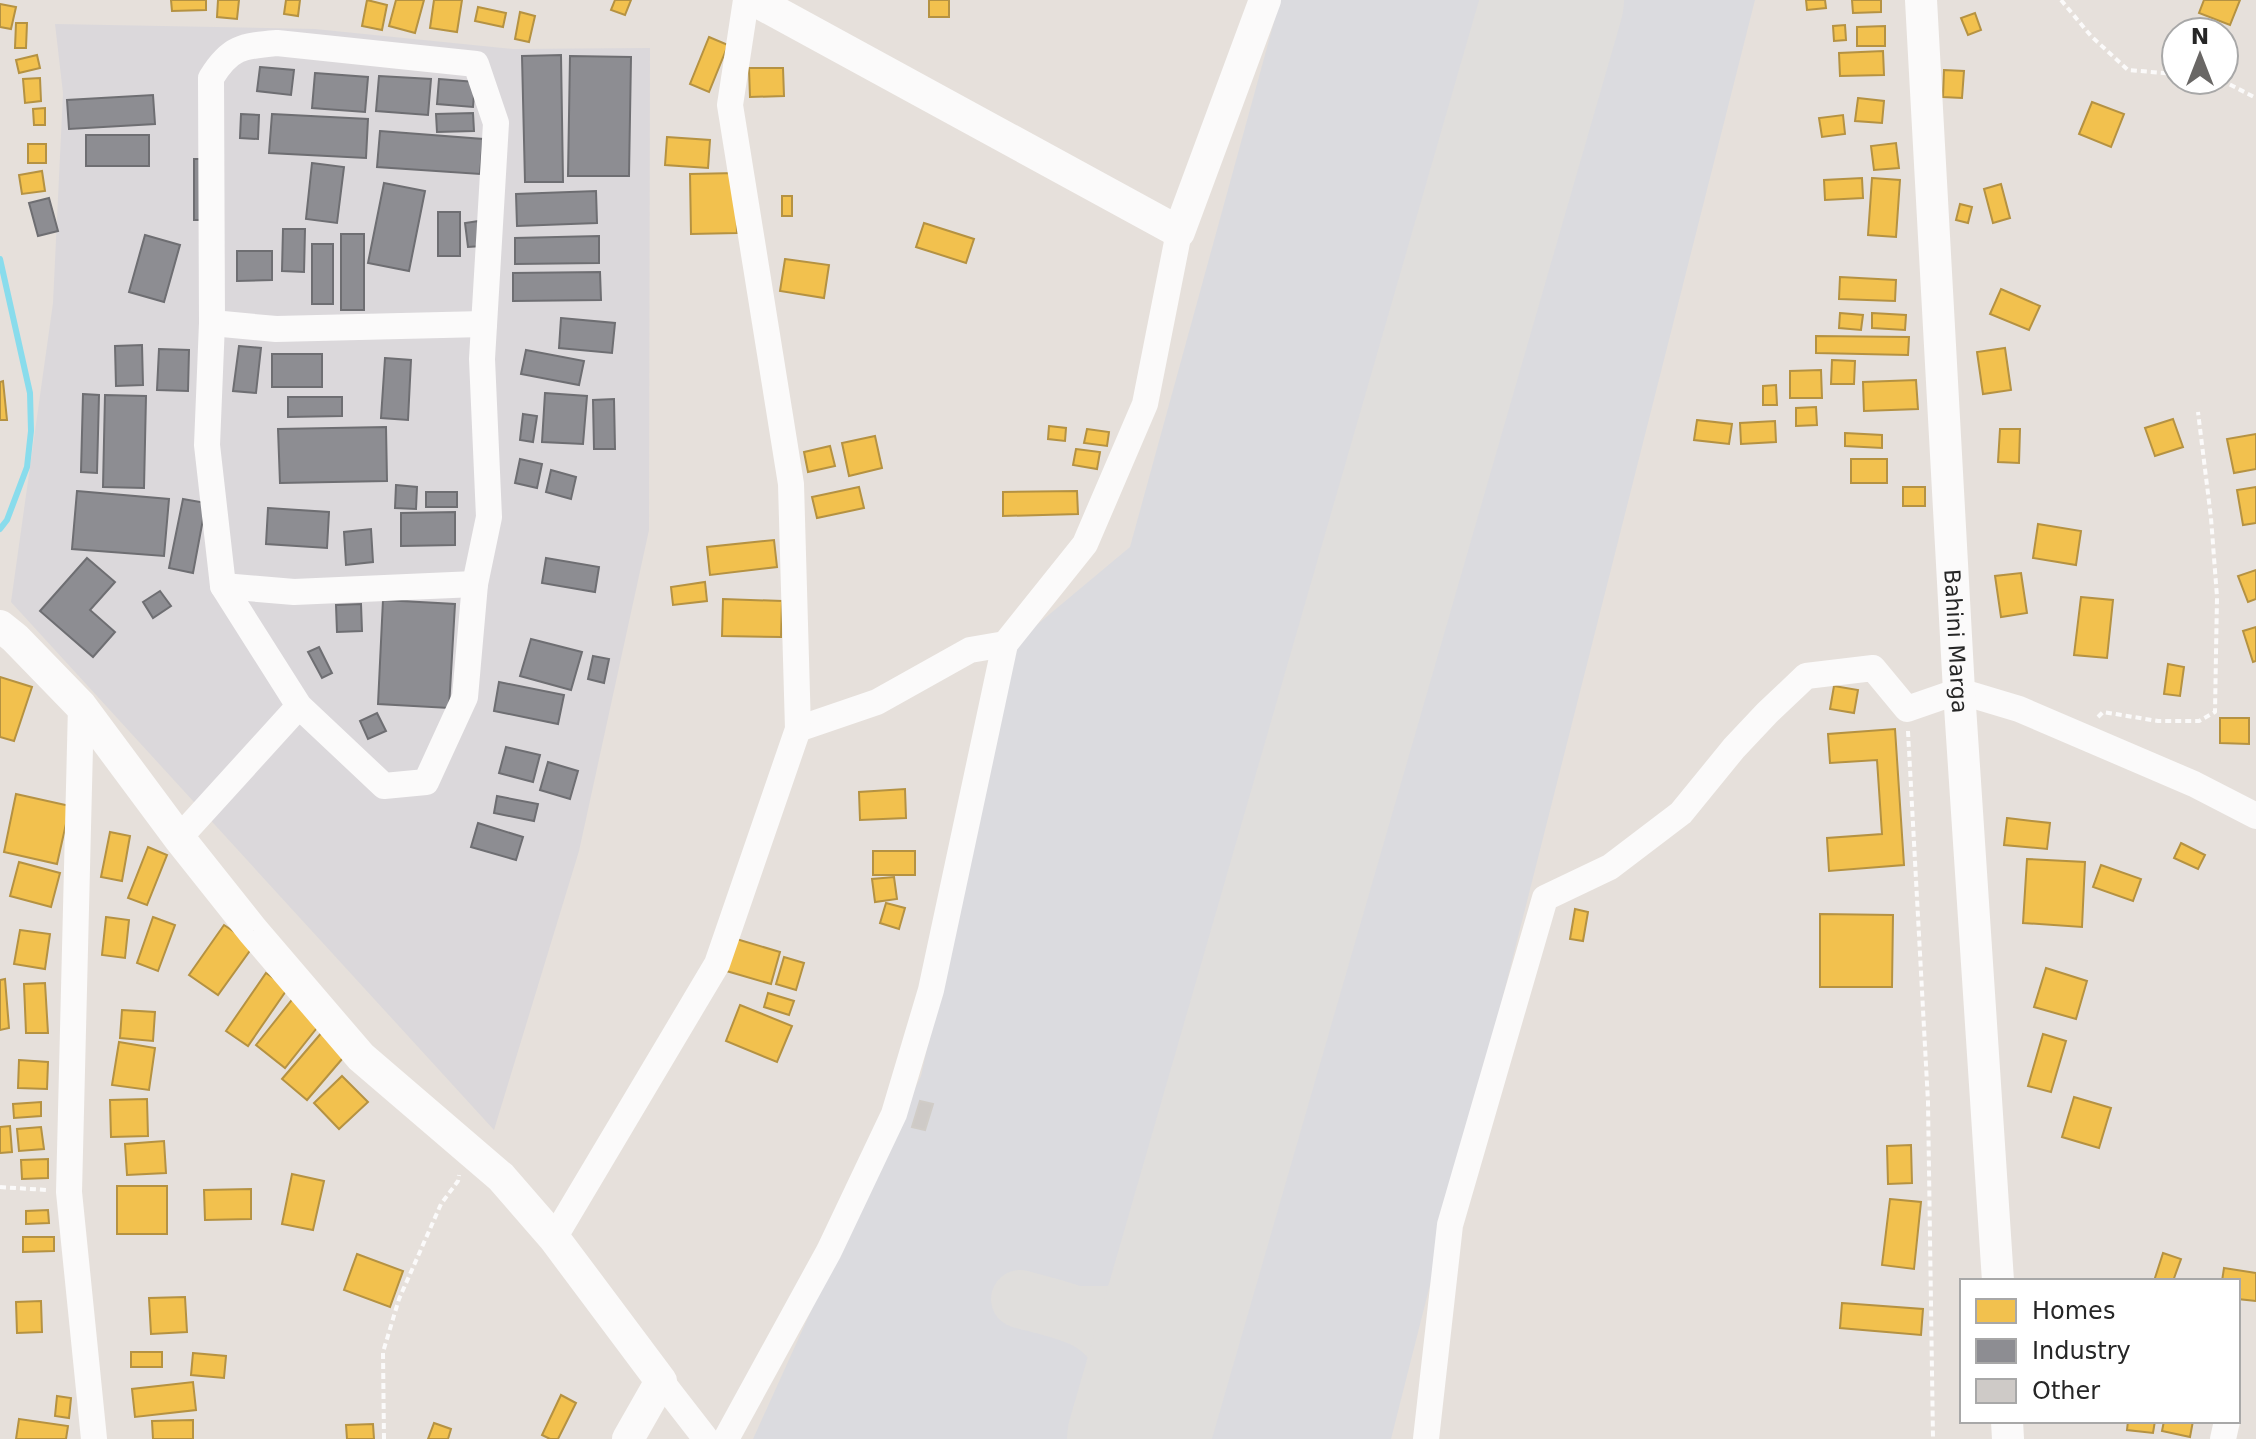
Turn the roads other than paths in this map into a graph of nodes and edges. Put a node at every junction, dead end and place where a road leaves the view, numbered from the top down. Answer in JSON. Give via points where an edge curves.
{"nodes":[{"id":1,"x":746,"y":0,"type":"edge"},
{"id":2,"x":754,"y":0,"type":"edge"},
{"id":3,"x":1265,"y":0,"type":"edge"},
{"id":4,"x":1921,"y":0,"type":"edge"},
{"id":5,"x":1179,"y":232,"type":"junction"},
{"id":6,"x":212,"y":323,"type":"junction"},
{"id":7,"x":484,"y":324,"type":"junction"},
{"id":8,"x":475,"y":584,"type":"junction"},
{"id":9,"x":223,"y":586,"type":"junction"},
{"id":10,"x":0,"y":626,"type":"edge"},
{"id":11,"x":1005,"y":644,"type":"junction"},
{"id":12,"x":1959,"y":691,"type":"junction"},
{"id":13,"x":81,"y":706,"type":"junction"},
{"id":14,"x":299,"y":706,"type":"junction"},
{"id":15,"x":798,"y":729,"type":"junction"},
{"id":16,"x":2256,"y":816,"type":"edge"},
{"id":17,"x":179,"y":838,"type":"junction"},
{"id":18,"x":554,"y":1238,"type":"junction"},
{"id":19,"x":1998,"y":1279,"type":"edge"},
{"id":20,"x":661,"y":1381,"type":"junction"},
{"id":21,"x":94,"y":1439,"type":"edge"},
{"id":22,"x":628,"y":1439,"type":"edge"},
{"id":23,"x":706,"y":1439,"type":"edge"},
{"id":24,"x":726,"y":1439,"type":"edge"},
{"id":25,"x":1426,"y":1439,"type":"edge"}],
"edges":[{"from":1,"to":15,"type":"street","via":[[730,105],[791,484]]},
{"from":2,"to":5,"type":"street"},
{"from":3,"to":5,"type":"street"},
{"from":4,"to":12,"type":"street","name":"Bahini Marga"},
{"from":5,"to":11,"type":"street","via":[[1145,404],[1085,544]]},
{"from":6,"to":7,"type":"street","via":[[276,329]]},
{"from":6,"to":7,"type":"street","via":[[211,78],[224,57],[250,45],[277,43],[476,64],[496,123]]},
{"from":6,"to":9,"type":"street","via":[[207,445]]},
{"from":7,"to":8,"type":"street","via":[[489,517]]},
{"from":8,"to":9,"type":"street","via":[[294,592]]},
{"from":8,"to":14,"type":"street","via":[[465,697],[426,782],[384,786]]},
{"from":9,"to":14,"type":"street"},
{"from":10,"to":13,"type":"street"},
{"from":11,"to":15,"type":"street","via":[[970,650],[877,702]]},
{"from":11,"to":24,"type":"street","via":[[931,990],[894,1114],[829,1251]]},
{"from":12,"to":16,"type":"street","via":[[2019,709]]},
{"from":12,"to":19,"type":"street","name":"Bahini Marga"},
{"from":12,"to":25,"type":"street","via":[[1907,709],[1873,668],[1806,676],[1734,748],[1681,813],[1610,867],[1545,898],[1450,1225]]},
{"from":13,"to":17,"type":"street"},
{"from":13,"to":21,"type":"street","via":[[69,1192]]},
{"from":14,"to":17,"type":"street"},
{"from":15,"to":18,"type":"street","via":[[717,964]]},
{"from":17,"to":18,"type":"street","via":[[361,1057],[501,1177]]},
{"from":18,"to":20,"type":"street"},
{"from":20,"to":22,"type":"street"},
{"from":20,"to":23,"type":"street"}]}
